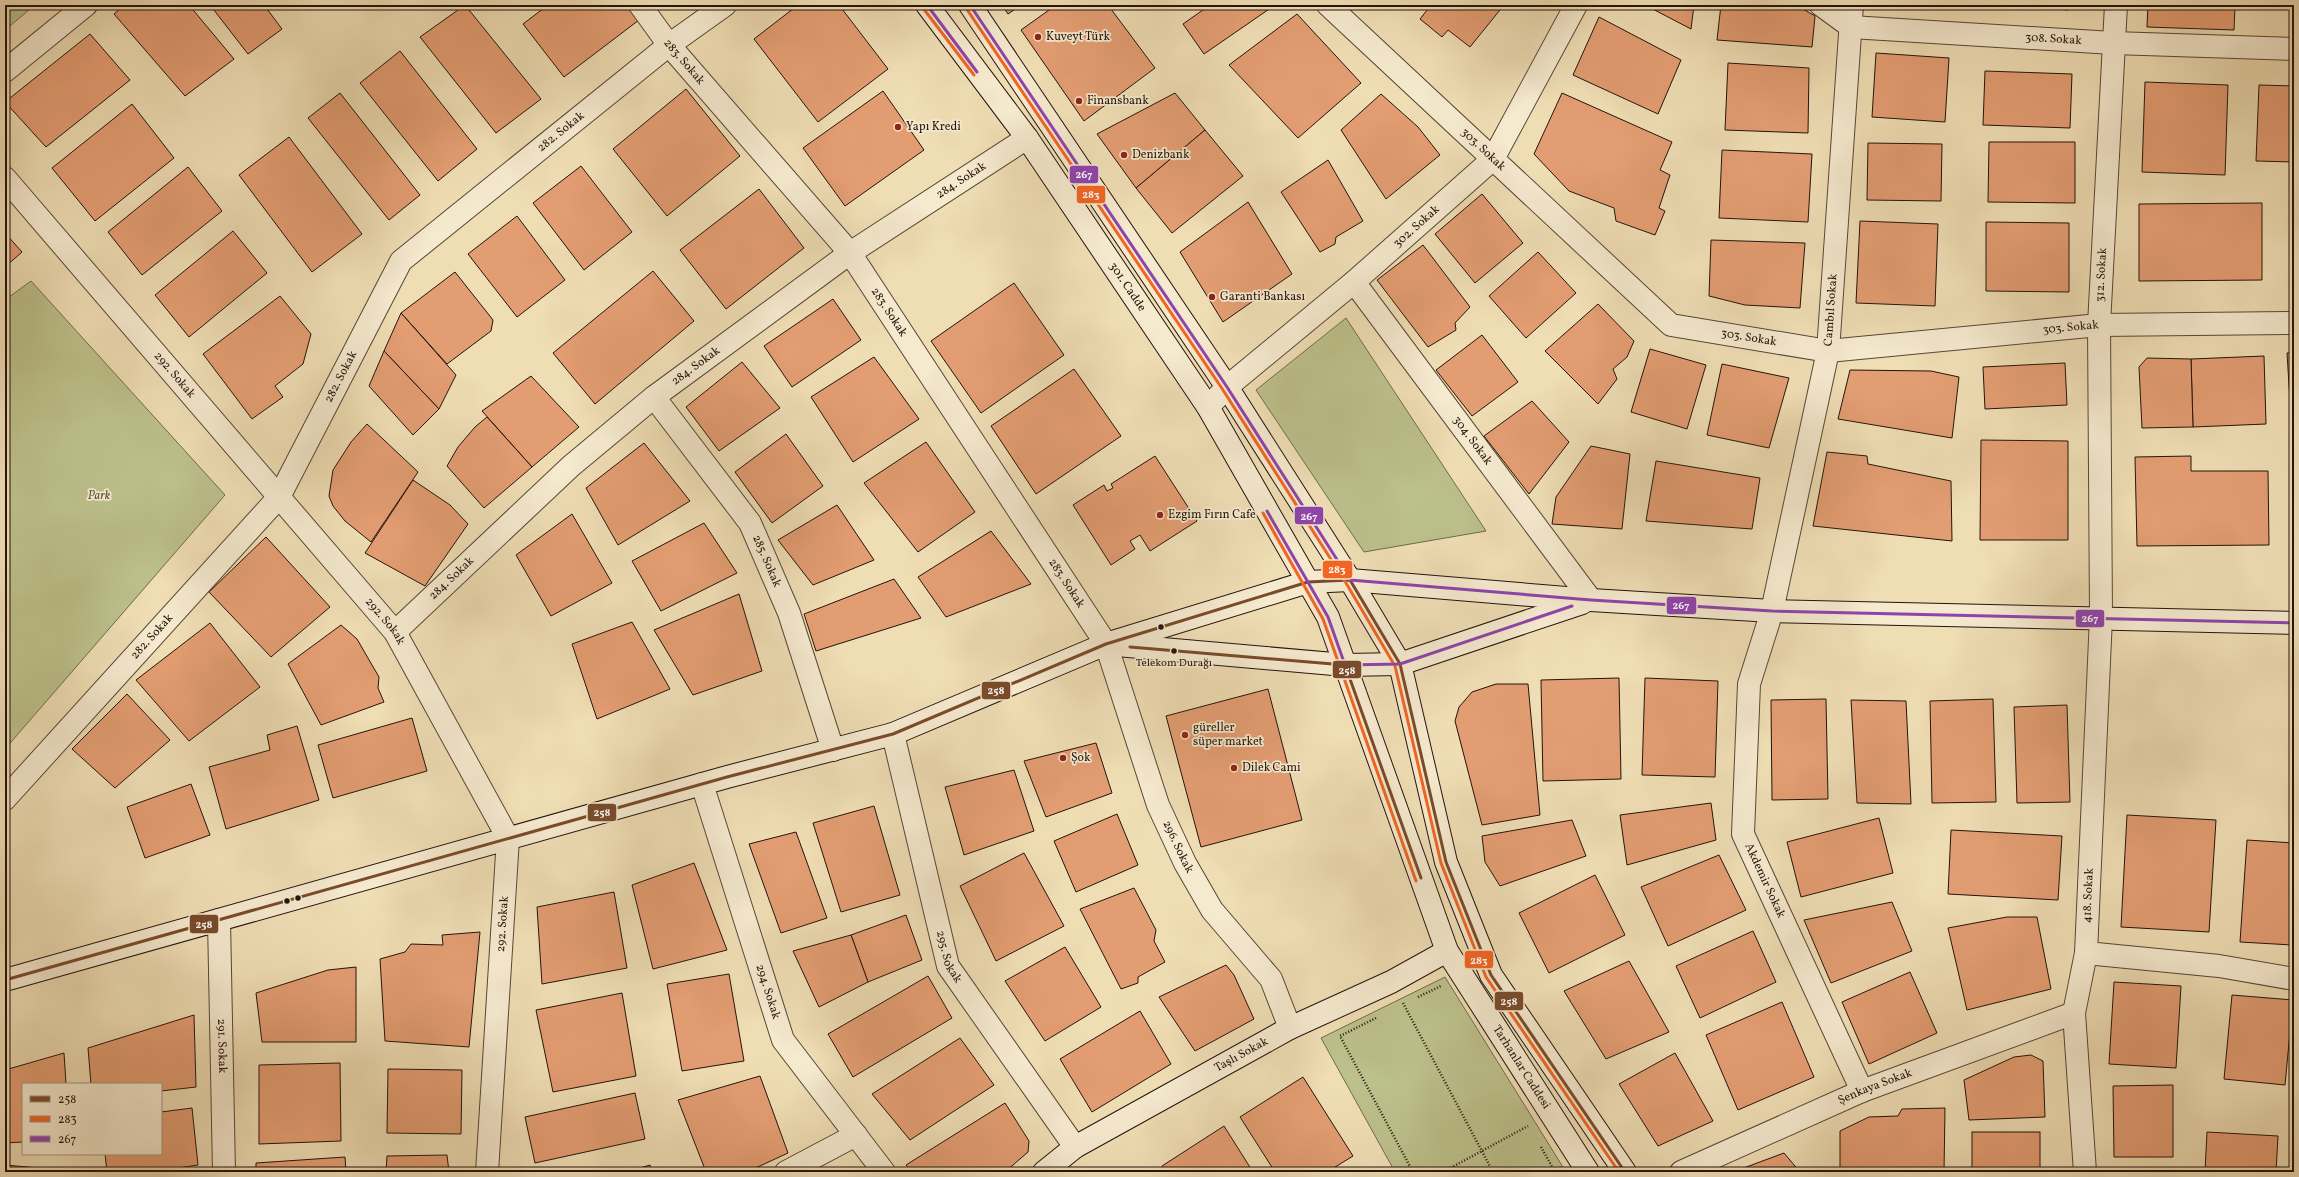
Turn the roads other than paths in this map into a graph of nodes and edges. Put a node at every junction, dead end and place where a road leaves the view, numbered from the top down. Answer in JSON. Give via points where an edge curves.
{"nodes":[{"id":1,"x":86,"y":5,"type":"edge"},
{"id":2,"x":640,"y":5,"type":"edge"},
{"id":3,"x":725,"y":5,"type":"edge"},
{"id":4,"x":927,"y":5,"type":"edge"},
{"id":5,"x":970,"y":5,"type":"edge"},
{"id":6,"x":1328,"y":5,"type":"edge"},
{"id":7,"x":1576,"y":5,"type":"edge"},
{"id":8,"x":1821,"y":5,"type":"edge"},
{"id":9,"x":1852,"y":5,"type":"edge"},
{"id":10,"x":2116,"y":5,"type":"edge"},
{"id":11,"x":1851,"y":27,"type":"junction"},
{"id":12,"x":2113,"y":43,"type":"junction"},
{"id":13,"x":669,"y":45,"type":"junction"},
{"id":14,"x":2294,"y":50,"type":"edge"},
{"id":15,"x":5,"y":70,"type":"edge"},
{"id":16,"x":1027,"y":138,"type":"junction"},
{"id":17,"x":1493,"y":158,"type":"junction"},
{"id":18,"x":5,"y":178,"type":"edge"},
{"id":19,"x":850,"y":253,"type":"junction"},
{"id":20,"x":1354,"y":282,"type":"junction"},
{"id":21,"x":2294,"y":323,"type":"edge"},
{"id":22,"x":2099,"y":325,"type":"junction"},
{"id":23,"x":1828,"y":351,"type":"junction"},
{"id":24,"x":1227,"y":387,"type":"junction"},
{"id":25,"x":654,"y":396,"type":"junction"},
{"id":26,"x":1208,"y":407,"type":"junction"},
{"id":27,"x":279,"y":497,"type":"junction"},
{"id":28,"x":1350,"y":580,"type":"junction"},
{"id":29,"x":1308,"y":582,"type":"junction"},
{"id":30,"x":1591,"y":600,"type":"junction"},
{"id":31,"x":1772,"y":611,"type":"junction"},
{"id":32,"x":2101,"y":617,"type":"junction"},
{"id":33,"x":2294,"y":623,"type":"edge"},
{"id":34,"x":395,"y":632,"type":"junction"},
{"id":35,"x":1106,"y":644,"type":"junction"},
{"id":36,"x":1400,"y":664,"type":"junction"},
{"id":37,"x":1345,"y":665,"type":"junction"},
{"id":38,"x":893,"y":734,"type":"junction"},
{"id":39,"x":833,"y":750,"type":"junction"},
{"id":40,"x":702,"y":784,"type":"junction"},
{"id":41,"x":5,"y":799,"type":"edge"},
{"id":42,"x":508,"y":838,"type":"junction"},
{"id":43,"x":219,"y":920,"type":"junction"},
{"id":44,"x":1448,"y":951,"type":"junction"},
{"id":45,"x":2086,"y":953,"type":"junction"},
{"id":46,"x":2294,"y":979,"type":"edge"},
{"id":47,"x":5,"y":980,"type":"edge"},
{"id":48,"x":2074,"y":1013,"type":"junction"},
{"id":49,"x":1290,"y":1028,"type":"junction"},
{"id":50,"x":1862,"y":1090,"type":"junction"},
{"id":51,"x":856,"y":1135,"type":"junction"},
{"id":52,"x":1075,"y":1147,"type":"junction"},
{"id":53,"x":224,"y":1172,"type":"edge"},
{"id":54,"x":488,"y":1172,"type":"edge"},
{"id":55,"x":786,"y":1172,"type":"edge"},
{"id":56,"x":884,"y":1172,"type":"edge"},
{"id":57,"x":1044,"y":1172,"type":"edge"},
{"id":58,"x":1588,"y":1172,"type":"edge"},
{"id":59,"x":1625,"y":1172,"type":"edge"},
{"id":60,"x":1681,"y":1172,"type":"edge"},
{"id":61,"x":2085,"y":1172,"type":"edge"}],
"edges":[{"from":1,"to":15,"type":"street"},
{"from":2,"to":13,"type":"street","name":"283. Sokak"},
{"from":3,"to":13,"type":"street","name":"282. Sokak"},
{"from":4,"to":16,"type":"street","name":"301. Cadde"},
{"from":5,"to":24,"type":"street"},
{"from":6,"to":17,"type":"street","name":"303. Sokak"},
{"from":7,"to":17,"type":"street","name":"302. Sokak"},
{"from":8,"to":11,"type":"street"},
{"from":9,"to":11,"type":"street","name":"Cambıl Sokak"},
{"from":10,"to":12,"type":"street","name":"312. Sokak"},
{"from":11,"to":12,"type":"street","name":"308. Sokak"},
{"from":11,"to":23,"type":"street","name":"Cambıl Sokak"},
{"from":12,"to":14,"type":"street","name":"308. Sokak"},
{"from":12,"to":22,"type":"street","name":"312. Sokak"},
{"from":13,"to":19,"type":"street","name":"283. Sokak"},
{"from":13,"to":27,"type":"street","name":"282. Sokak","via":[[401,261]]},
{"from":16,"to":19,"type":"street","name":"284. Sokak"},
{"from":16,"to":26,"type":"street","name":"301. Cadde"},
{"from":17,"to":20,"type":"street","name":"302. Sokak"},
{"from":17,"to":23,"type":"street","name":"303. Sokak","via":[[1671,325]]},
{"from":18,"to":27,"type":"street","name":"292. Sokak"},
{"from":19,"to":25,"type":"street","name":"284. Sokak"},
{"from":19,"to":35,"type":"street","name":"283. Sokak"},
{"from":20,"to":24,"type":"street","name":"302. Sokak"},
{"from":20,"to":30,"type":"street","name":"304. Sokak"},
{"from":21,"to":22,"type":"street","name":"303. Sokak"},
{"from":22,"to":23,"type":"street","name":"303. Sokak"},
{"from":22,"to":32,"type":"street","name":"312. Sokak"},
{"from":23,"to":31,"type":"street","name":"Cambıl Sokak"},
{"from":24,"to":26,"type":"street","name":"302. Sokak"},
{"from":24,"to":28,"type":"street"},
{"from":25,"to":34,"type":"street","name":"284. Sokak","via":[[571,466]]},
{"from":25,"to":39,"type":"street","name":"285. Sokak","via":[[750,523],[789,613]]},
{"from":26,"to":29,"type":"street","name":"301. Cadde"},
{"from":27,"to":34,"type":"street","name":"292. Sokak"},
{"from":27,"to":41,"type":"street","name":"282. Sokak"},
{"from":28,"to":29,"type":"street"},
{"from":28,"to":30,"type":"street"},
{"from":28,"to":36,"type":"street","name":"Tarhanlar Caddesi"},
{"from":29,"to":35,"type":"street"},
{"from":29,"to":37,"type":"street","name":"Tarhanlar Caddesi","via":[[1328,617]]},
{"from":30,"to":31,"type":"street"},
{"from":30,"to":36,"type":"street"},
{"from":31,"to":32,"type":"street"},
{"from":31,"to":50,"type":"street","name":"Akdemir Sokak","via":[[1749,684],[1743,834]]},
{"from":32,"to":33,"type":"street"},
{"from":32,"to":45,"type":"street","name":"418. Sokak"},
{"from":34,"to":42,"type":"street","name":"292. Sokak"},
{"from":35,"to":37,"type":"street"},
{"from":35,"to":38,"type":"street"},
{"from":35,"to":49,"type":"street","name":"296. Sokak","via":[[1158,805],[1185,863],[1212,910],[1271,979]]},
{"from":36,"to":37,"type":"street"},
{"from":36,"to":59,"type":"street","name":"Tarhanlar Caddesi","via":[[1446,862],[1491,975]]},
{"from":37,"to":44,"type":"street","name":"Tarhanlar Caddesi"},
{"from":38,"to":39,"type":"street"},
{"from":38,"to":52,"type":"street","name":"295. Sokak","via":[[948,966]]},
{"from":39,"to":40,"type":"street"},
{"from":40,"to":42,"type":"street"},
{"from":40,"to":51,"type":"street","name":"294. Sokak","via":[[783,1040]]},
{"from":42,"to":43,"type":"street"},
{"from":42,"to":54,"type":"street","name":"292. Sokak"},
{"from":43,"to":47,"type":"street"},
{"from":43,"to":53,"type":"street","name":"291. Sokak"},
{"from":44,"to":49,"type":"street","name":"Taşlı Sokak","via":[[1392,982]]},
{"from":44,"to":58,"type":"street","name":"Tarhanlar Caddesi"},
{"from":45,"to":46,"type":"street","via":[[2219,966]]},
{"from":45,"to":48,"type":"street","name":"418. Sokak"},
{"from":48,"to":50,"type":"street","name":"Şenkaya Sokak"},
{"from":48,"to":61,"type":"street","name":"418. Sokak"},
{"from":49,"to":52,"type":"street","name":"Taşlı Sokak"},
{"from":50,"to":60,"type":"street","name":"Şenkaya Sokak"},
{"from":51,"to":55,"type":"street"},
{"from":51,"to":56,"type":"street","name":"294. Sokak"},
{"from":52,"to":57,"type":"street","name":"Taşlı Sokak"}]}
